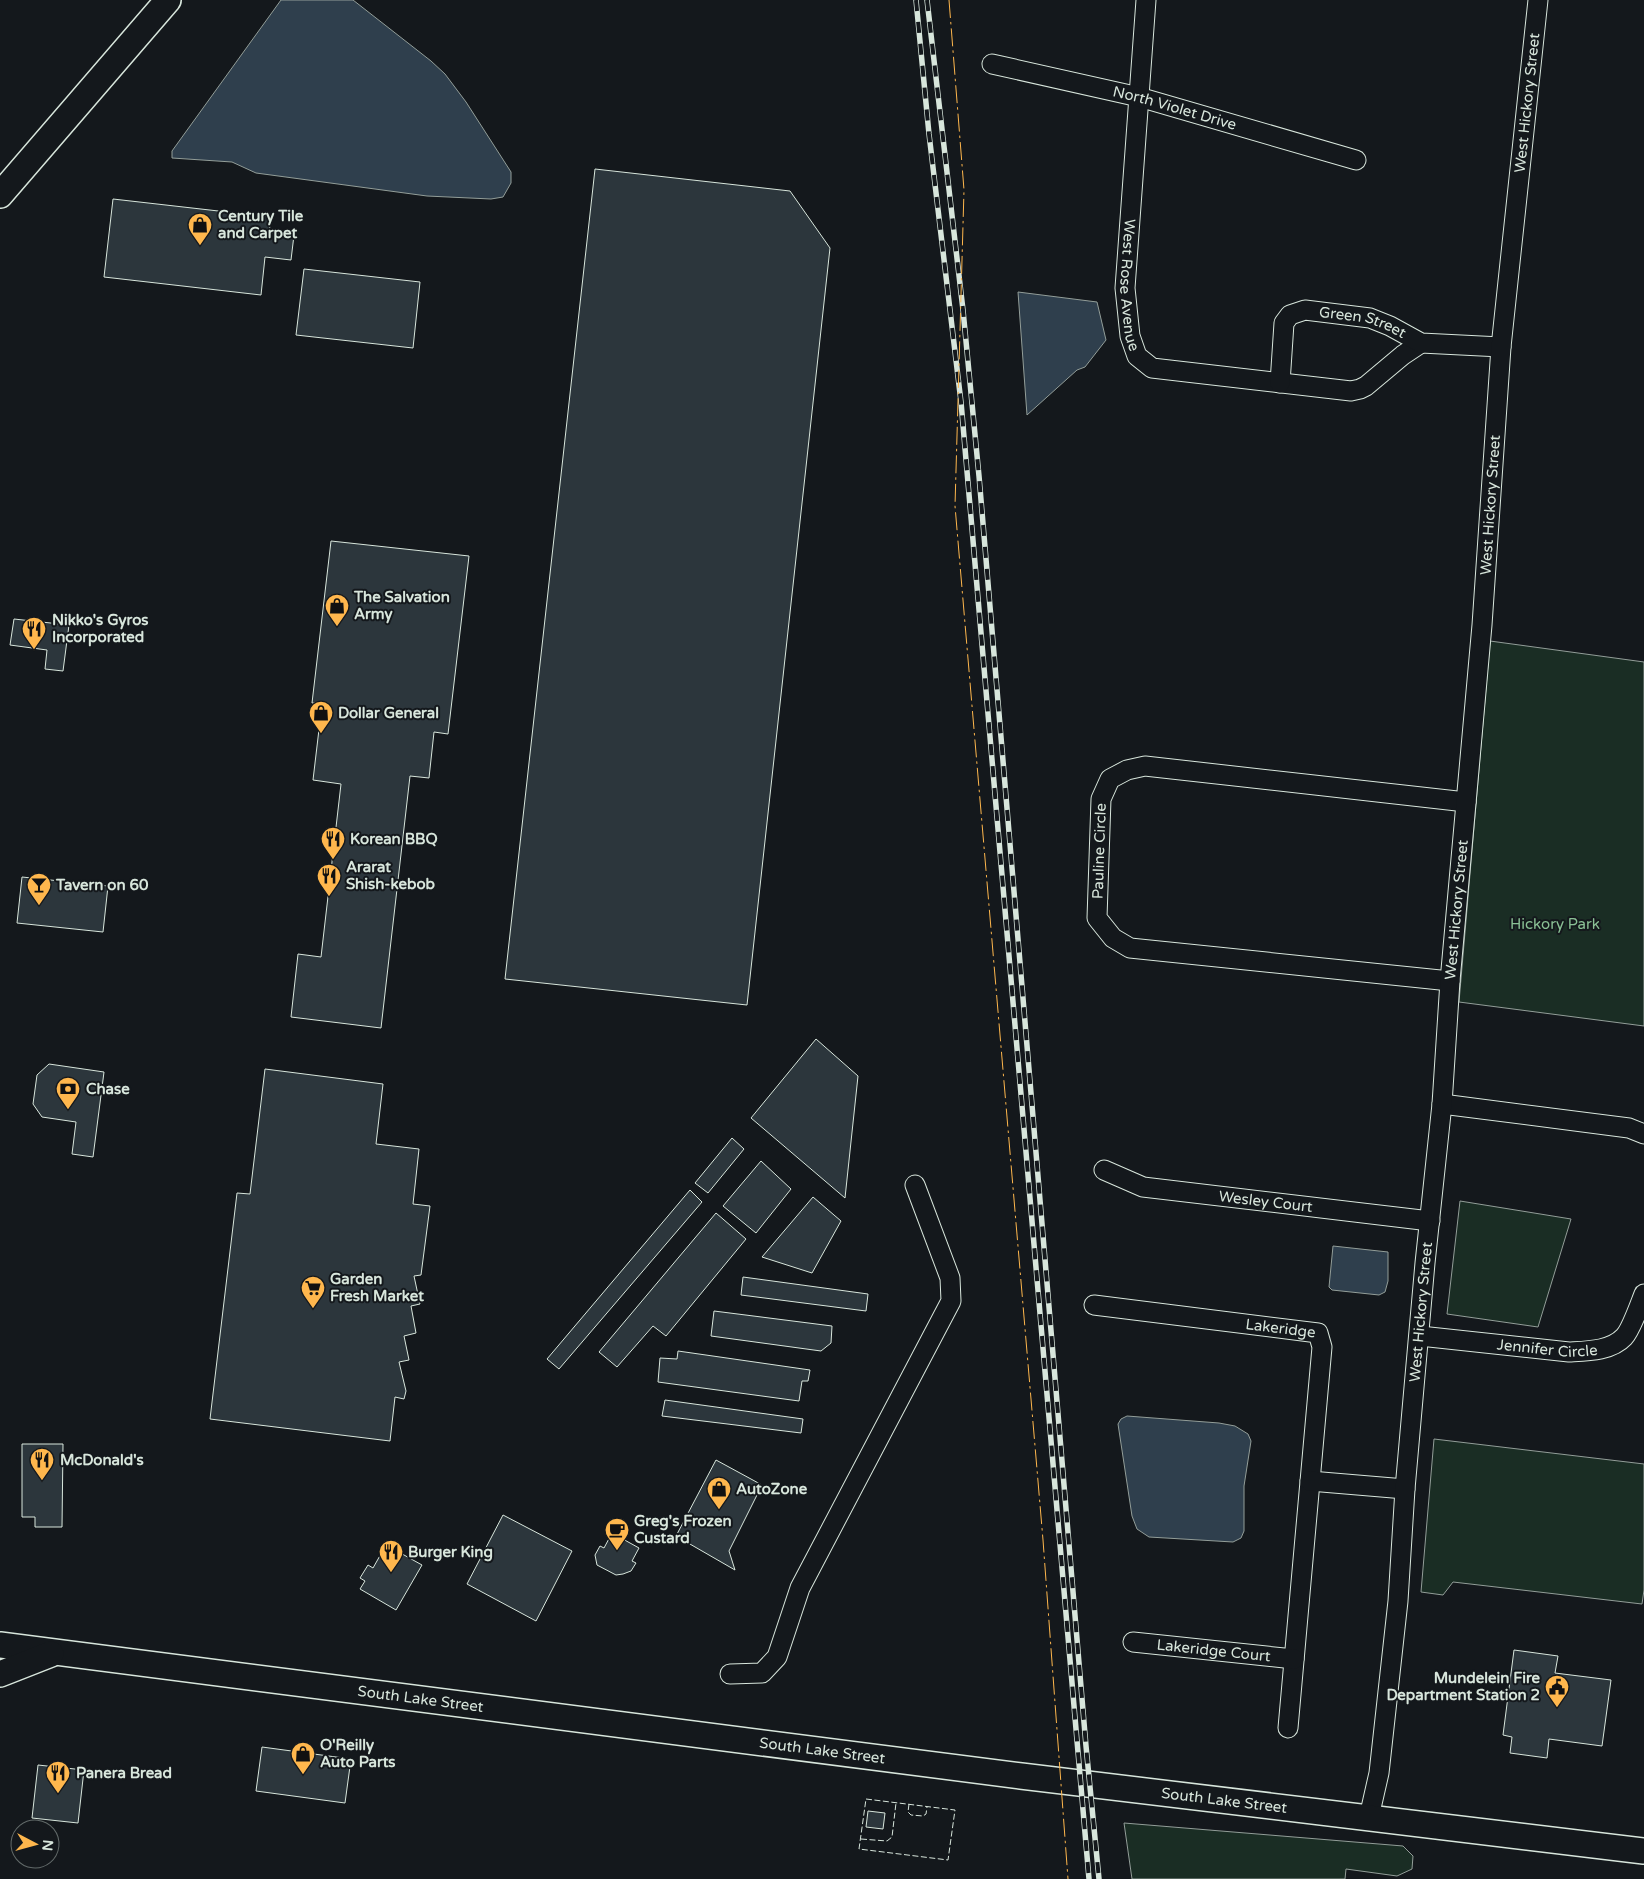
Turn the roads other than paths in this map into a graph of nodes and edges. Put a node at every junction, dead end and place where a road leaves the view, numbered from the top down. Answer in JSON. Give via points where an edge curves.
{"nodes":[{"id":1,"x":168,"y":0,"type":"edge"},
{"id":2,"x":1146,"y":0,"type":"edge"},
{"id":3,"x":1538,"y":0,"type":"edge"},
{"id":4,"x":992,"y":64,"type":"dead end"},
{"id":5,"x":1139,"y":97,"type":"junction"},
{"id":6,"x":1356,"y":160,"type":"dead end"},
{"id":7,"x":0,"y":195,"type":"edge"},
{"id":8,"x":1421,"y":344,"type":"junction"},
{"id":9,"x":1501,"y":347,"type":"junction"},
{"id":10,"x":1280,"y":383,"type":"junction"},
{"id":11,"x":1466,"y":802,"type":"junction"},
{"id":12,"x":1450,"y":981,"type":"junction"},
{"id":13,"x":1442,"y":1104,"type":"junction"},
{"id":14,"x":1644,"y":1134,"type":"edge"},
{"id":15,"x":1104,"y":1170,"type":"dead end"},
{"id":16,"x":915,"y":1185,"type":"dead end"},
{"id":17,"x":1430,"y":1221,"type":"junction"},
{"id":18,"x":1644,"y":1294,"type":"edge"},
{"id":19,"x":1094,"y":1305,"type":"dead end"},
{"id":20,"x":1420,"y":1336,"type":"junction"},
{"id":21,"x":1310,"y":1481,"type":"junction"},
{"id":22,"x":1405,"y":1489,"type":"junction"},
{"id":23,"x":1133,"y":1642,"type":"dead end"},
{"id":24,"x":0,"y":1645,"type":"edge"},
{"id":25,"x":56,"y":1652,"type":"junction"},
{"id":26,"x":1294,"y":1659,"type":"junction"},
{"id":27,"x":0,"y":1674,"type":"edge"},
{"id":28,"x":730,"y":1674,"type":"dead end"},
{"id":29,"x":1288,"y":1728,"type":"dead end"},
{"id":30,"x":1369,"y":1817,"type":"junction"},
{"id":31,"x":1644,"y":1851,"type":"edge"}],
"edges":[{"from":1,"to":7,"type":"main road"},
{"from":2,"to":5,"type":"street","name":"West Rose Avenue"},
{"from":3,"to":9,"type":"street","name":"West Hickory Street"},
{"from":4,"to":5,"type":"street","name":"North Violet Drive"},
{"from":5,"to":6,"type":"street","name":"North Violet Drive"},
{"from":5,"to":10,"type":"street","name":"West Rose Avenue","via":[[1125,288],[1130,336],[1137,356],[1152,368]]},
{"from":8,"to":9,"type":"street","name":"Green Street"},
{"from":8,"to":10,"type":"street","name":"West Rose Avenue","via":[[1360,390]]},
{"from":8,"to":10,"type":"street","name":"Green Street","via":[[1370,318],[1305,310],[1290,315],[1284,323]]},
{"from":9,"to":11,"type":"street","name":"West Hickory Street"},
{"from":11,"to":12,"type":"street","name":"West Hickory Street"},
{"from":11,"to":12,"type":"street","name":"Pauline Circle","via":[[1145,766],[1127,770],[1110,779],[1102,799],[1096,918],[1113,938],[1130,948]]},
{"from":12,"to":13,"type":"street","name":"West Hickory Street"},
{"from":13,"to":14,"type":"street","via":[[1629,1128]]},
{"from":13,"to":17,"type":"street","name":"West Hickory Street"},
{"from":15,"to":17,"type":"street","name":"Wesley Court","via":[[1143,1187]]},
{"from":16,"to":28,"type":"street","via":[[950,1278],[951,1301],[800,1588],[777,1657],[762,1673]]},
{"from":17,"to":20,"type":"street","name":"West Hickory Street"},
{"from":18,"to":20,"type":"street","name":"Jennifer Circle","via":[[1625,1336],[1611,1346],[1569,1352]]},
{"from":19,"to":21,"type":"street","name":"Lakeridge","via":[[1318,1333],[1322,1347]]},
{"from":20,"to":22,"type":"street","name":"West Hickory Street"},
{"from":21,"to":22,"type":"street"},
{"from":21,"to":26,"type":"street","name":"Lakeridge"},
{"from":22,"to":30,"type":"street","name":"West Hickory Street","via":[[1398,1601],[1380,1773]]},
{"from":23,"to":26,"type":"street","name":"Lakeridge Court"},
{"from":24,"to":25,"type":"main road","name":"South Lake Street"},
{"from":25,"to":27,"type":"main road"},
{"from":25,"to":30,"type":"main road","name":"South Lake Street","via":[[782,1746]]},
{"from":26,"to":29,"type":"street","name":"Lakeridge"},
{"from":30,"to":31,"type":"main road","name":"South Lake Street"}]}
